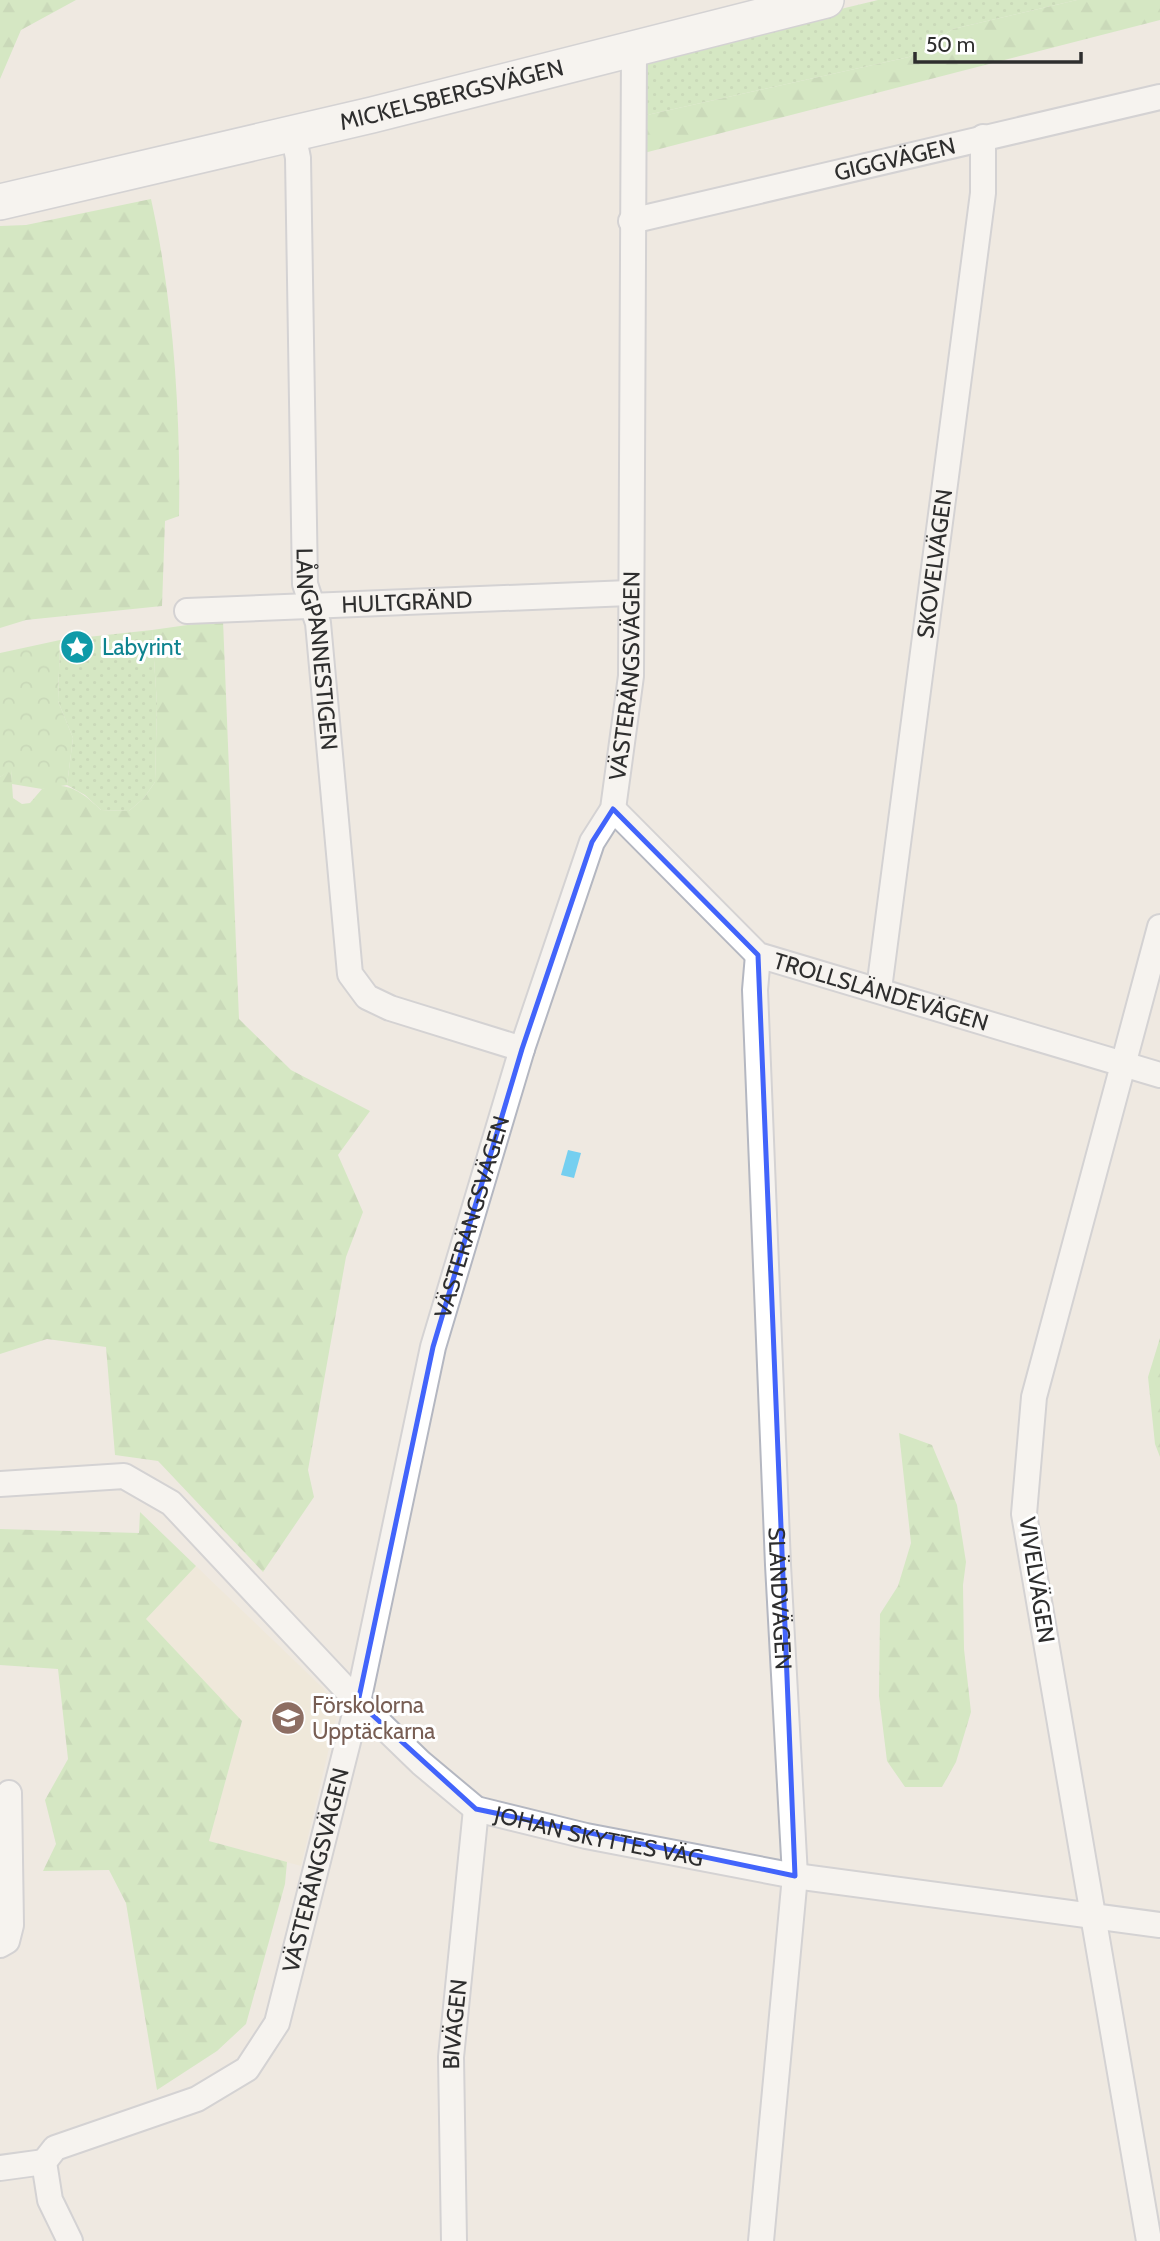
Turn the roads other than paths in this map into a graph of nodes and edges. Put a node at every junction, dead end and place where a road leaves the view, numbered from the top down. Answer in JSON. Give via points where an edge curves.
{"nodes":[{"id":1,"x":826,"y":0,"type":"edge"},
{"id":2,"x":634,"y":50,"type":"junction"},
{"id":3,"x":1160,"y":97,"type":"edge"},
{"id":4,"x":293,"y":133,"type":"junction"},
{"id":5,"x":983,"y":137,"type":"junction"},
{"id":6,"x":0,"y":181,"type":"edge"},
{"id":7,"x":73,"y":184,"type":"junction"},
{"id":8,"x":0,"y":202,"type":"edge"},
{"id":9,"x":631,"y":221,"type":"junction"},
{"id":10,"x":629,"y":593,"type":"junction"},
{"id":11,"x":311,"y":608,"type":"junction"},
{"id":12,"x":187,"y":611,"type":"dead end"},
{"id":13,"x":613,"y":809,"type":"junction"},
{"id":14,"x":1160,"y":927,"type":"edge"},
{"id":15,"x":758,"y":955,"type":"junction"},
{"id":16,"x":878,"y":989,"type":"junction"},
{"id":17,"x":522,"y":1049,"type":"junction"},
{"id":18,"x":1125,"y":1064,"type":"junction"},
{"id":19,"x":1160,"y":1075,"type":"edge"},
{"id":20,"x":0,"y":1484,"type":"edge"},
{"id":21,"x":358,"y":1702,"type":"junction"},
{"id":22,"x":9,"y":1793,"type":"dead end"},
{"id":23,"x":476,"y":1809,"type":"junction"},
{"id":24,"x":795,"y":1876,"type":"junction"},
{"id":25,"x":1091,"y":1917,"type":"junction"},
{"id":26,"x":1160,"y":1925,"type":"edge"},
{"id":27,"x":0,"y":1945,"type":"edge"},
{"id":28,"x":44,"y":2162,"type":"junction"},
{"id":29,"x":0,"y":2168,"type":"edge"},
{"id":30,"x":70,"y":2241,"type":"edge"},
{"id":31,"x":454,"y":2241,"type":"edge"},
{"id":32,"x":761,"y":2241,"type":"edge"},
{"id":33,"x":1149,"y":2241,"type":"edge"}],
"edges":[{"from":1,"to":2,"type":"main road","name":"MICKELSBERGSVÄGEN"},
{"from":2,"to":4,"type":"main road","name":"MICKELSBERGSVÄGEN"},
{"from":2,"to":9,"type":"street","name":"VÄSTERÄNGSVÄGEN"},
{"from":3,"to":5,"type":"street","name":"GIGGVÄGEN"},
{"from":4,"to":7,"type":"main road","name":"MICKELSBERGSVÄGEN"},
{"from":4,"to":11,"type":"street","name":"LÅNGPANNESTIGEN","via":[[298,158],[305,584]]},
{"from":5,"to":9,"type":"street","name":"GIGGVÄGEN"},
{"from":5,"to":16,"type":"street","name":"SKOVELVÄGEN","via":[[983,193]]},
{"from":6,"to":7,"type":"main road","name":"MICKELSBERGSVÄGEN"},
{"from":7,"to":8,"type":"main road","name":"MICKELSBERGSVÄGEN","via":[[35,197]]},
{"from":9,"to":10,"type":"street","name":"VÄSTERÄNGSVÄGEN"},
{"from":10,"to":11,"type":"street","name":"HULTGRÄND"},
{"from":10,"to":13,"type":"street","name":"VÄSTERÄNGSVÄGEN","via":[[631,676]]},
{"from":11,"to":12,"type":"street","name":"HULTGRÄND"},
{"from":11,"to":17,"type":"street","name":"LÅNGPANNESTIGEN","via":[[318,623],[350,974],[368,997],[390,1008]]},
{"from":13,"to":15,"type":"street","name":"TROLLSLÄNDEVÄGEN"},
{"from":13,"to":17,"type":"street","name":"VÄSTERÄNGSVÄGEN","via":[[592,842]]},
{"from":14,"to":18,"type":"street","name":"VIVELVÄGEN"},
{"from":15,"to":16,"type":"street","name":"TROLLSLÄNDEVÄGEN"},
{"from":15,"to":24,"type":"street","name":"SLÄNDVÄGEN","via":[[755,1004]]},
{"from":16,"to":18,"type":"street","name":"TROLLSLÄNDEVÄGEN"},
{"from":17,"to":21,"type":"street","name":"VÄSTERÄNGSVÄGEN","via":[[433,1347]]},
{"from":18,"to":19,"type":"street","name":"TROLLSLÄNDEVÄGEN"},
{"from":18,"to":25,"type":"street","name":"VIVELVÄGEN","via":[[1034,1397],[1024,1514]]},
{"from":20,"to":21,"type":"street","name":"JOHAN SKYTTES VÄG","via":[[124,1476],[148,1487],[171,1503]]},
{"from":21,"to":23,"type":"street","name":"JOHAN SKYTTES VÄG"},
{"from":21,"to":28,"type":"street","name":"VÄSTERÄNGSVÄGEN","via":[[277,2023],[247,2069],[197,2099],[55,2148]]},
{"from":22,"to":27,"type":"street","via":[[11,1925]]},
{"from":23,"to":24,"type":"street","name":"JOHAN SKYTTES VÄG","via":[[586,1836]]},
{"from":23,"to":31,"type":"street","name":"BIVÄGEN","via":[[451,2057]]},
{"from":24,"to":25,"type":"street","name":"JOHAN SKYTTES VÄG"},
{"from":24,"to":32,"type":"street","name":"SLÄNDVÄGEN"},
{"from":25,"to":26,"type":"street","name":"JOHAN SKYTTES VÄG"},
{"from":25,"to":33,"type":"street","name":"VIVELVÄGEN"},
{"from":28,"to":29,"type":"street"},
{"from":28,"to":30,"type":"street","via":[[50,2200]]}]}
